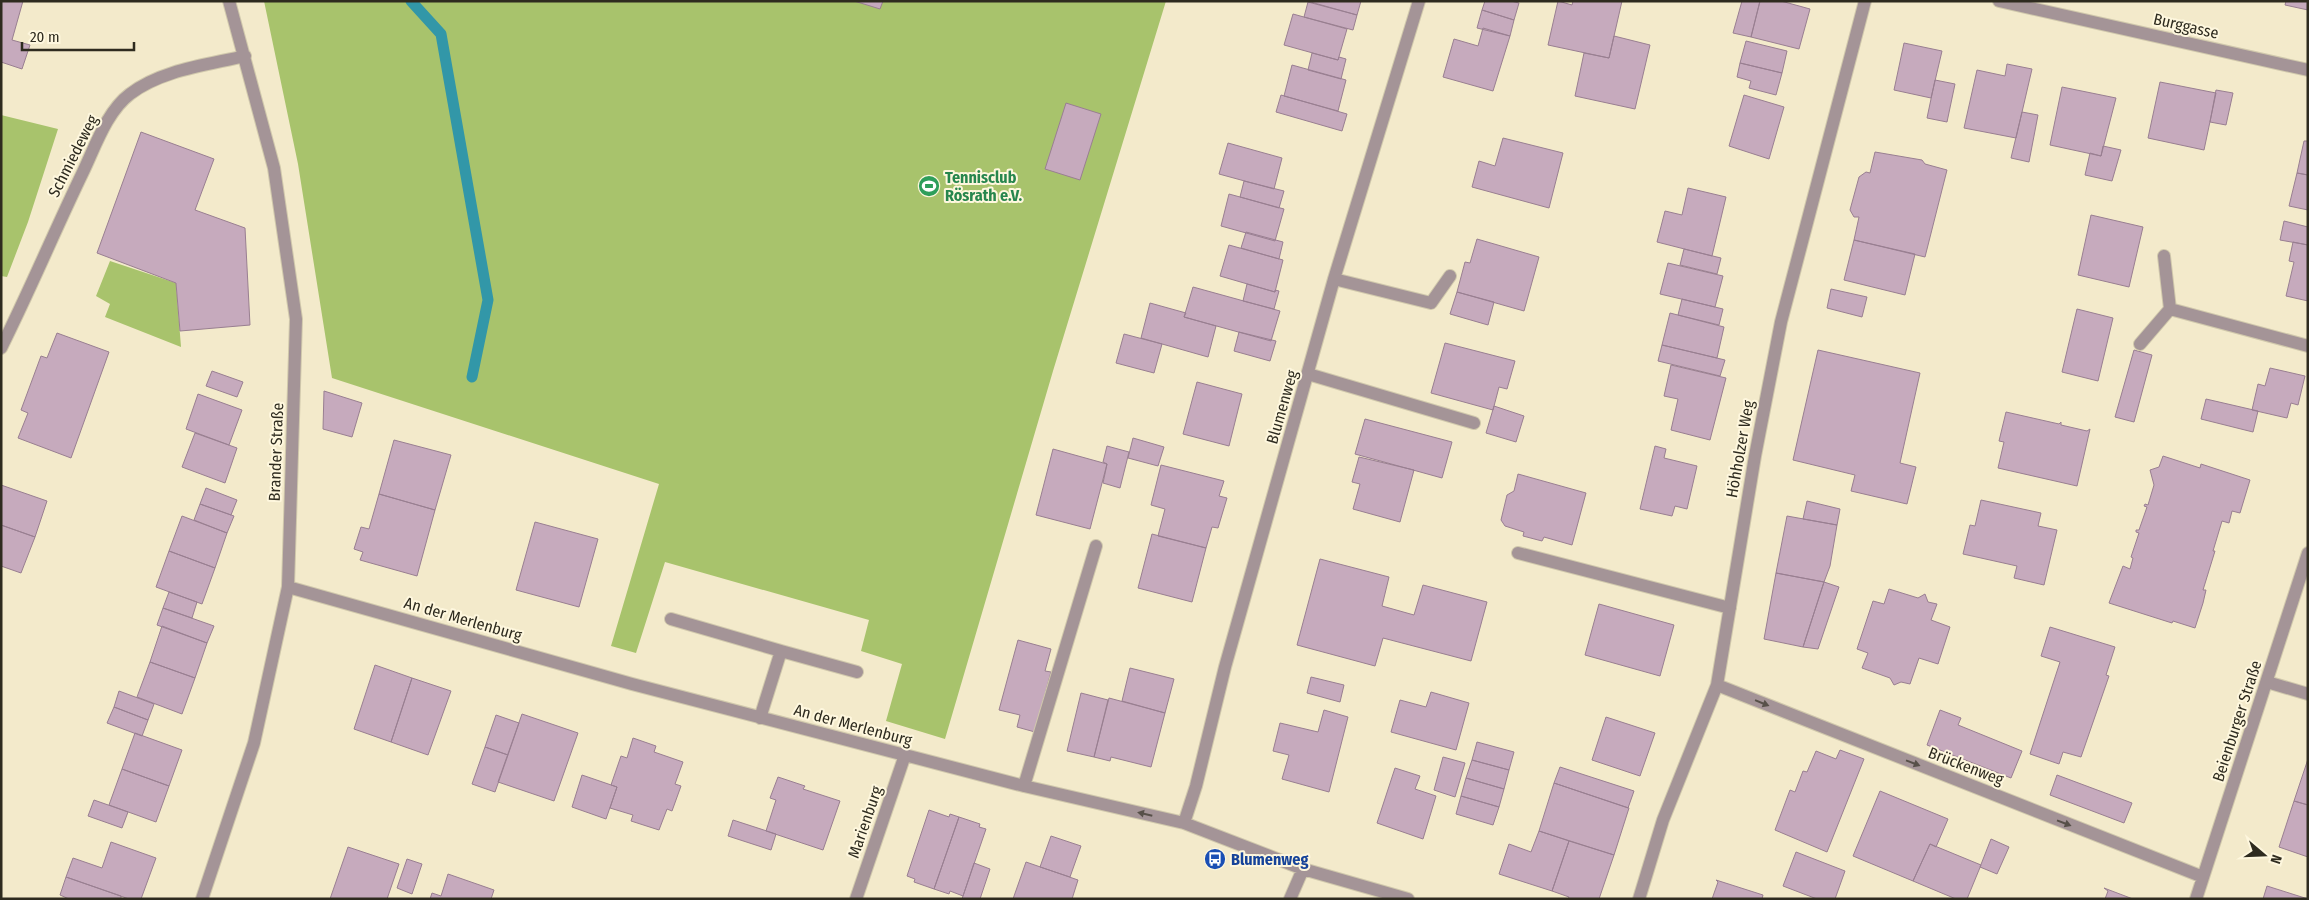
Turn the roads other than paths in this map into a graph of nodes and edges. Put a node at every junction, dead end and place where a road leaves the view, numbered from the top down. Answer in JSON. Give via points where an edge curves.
{"nodes":[{"id":1,"x":229,"y":1,"type":"edge"},
{"id":2,"x":1418,"y":1,"type":"edge"},
{"id":3,"x":1865,"y":1,"type":"edge"},
{"id":4,"x":1998,"y":1,"type":"edge"},
{"id":5,"x":244,"y":56,"type":"junction"},
{"id":6,"x":2308,"y":70,"type":"edge"},
{"id":7,"x":2164,"y":256,"type":"dead end"},
{"id":8,"x":1450,"y":276,"type":"dead end"},
{"id":9,"x":1334,"y":279,"type":"junction"},
{"id":10,"x":2170,"y":308,"type":"junction"},
{"id":11,"x":1,"y":318,"type":"edge"},
{"id":12,"x":14,"y":322,"type":"junction"},
{"id":13,"x":2140,"y":344,"type":"dead end"},
{"id":14,"x":2308,"y":346,"type":"edge"},
{"id":15,"x":1,"y":348,"type":"edge"},
{"id":16,"x":1308,"y":374,"type":"junction"},
{"id":17,"x":1474,"y":423,"type":"dead end"},
{"id":18,"x":1096,"y":546,"type":"dead end"},
{"id":19,"x":1518,"y":553,"type":"dead end"},
{"id":20,"x":2308,"y":553,"type":"edge"},
{"id":21,"x":288,"y":587,"type":"junction"},
{"id":22,"x":1730,"y":608,"type":"junction"},
{"id":23,"x":671,"y":619,"type":"dead end"},
{"id":24,"x":781,"y":651,"type":"junction"},
{"id":25,"x":857,"y":672,"type":"dead end"},
{"id":26,"x":2267,"y":682,"type":"junction"},
{"id":27,"x":1717,"y":685,"type":"junction"},
{"id":28,"x":2308,"y":694,"type":"edge"},
{"id":29,"x":760,"y":718,"type":"junction"},
{"id":30,"x":905,"y":756,"type":"junction"},
{"id":31,"x":1024,"y":786,"type":"junction"},
{"id":32,"x":1184,"y":823,"type":"junction"},
{"id":33,"x":1303,"y":869,"type":"junction"},
{"id":34,"x":2203,"y":877,"type":"junction"},
{"id":35,"x":202,"y":899,"type":"edge"},
{"id":36,"x":856,"y":899,"type":"edge"},
{"id":37,"x":1290,"y":899,"type":"edge"},
{"id":38,"x":1408,"y":899,"type":"edge"},
{"id":39,"x":1639,"y":899,"type":"edge"},
{"id":40,"x":2196,"y":899,"type":"edge"}],
"edges":[{"from":1,"to":5,"type":"street","name":"Brander Straße"},
{"from":2,"to":9,"type":"street","name":"Blumenweg"},
{"from":3,"to":22,"type":"street","name":"Höhholzer Weg","via":[[1781,322]]},
{"from":4,"to":6,"type":"street","name":"Burggasse"},
{"from":5,"to":12,"type":"street","name":"Schmiedeweg","via":[[166,76],[128,95],[112,114],[100,137]]},
{"from":5,"to":21,"type":"street","name":"Brander Straße","via":[[274,168],[296,319]]},
{"from":7,"to":10,"type":"street"},
{"from":8,"to":9,"type":"street","via":[[1431,303]]},
{"from":9,"to":16,"type":"street","name":"Blumenweg"},
{"from":10,"to":13,"type":"street"},
{"from":10,"to":14,"type":"street"},
{"from":11,"to":12,"type":"street"},
{"from":12,"to":15,"type":"street","name":"Schmiedeweg"},
{"from":16,"to":17,"type":"street"},
{"from":16,"to":32,"type":"street","name":"Blumenweg"},
{"from":18,"to":31,"type":"street"},
{"from":19,"to":22,"type":"street"},
{"from":20,"to":26,"type":"street","name":"Beienburger Straße"},
{"from":21,"to":29,"type":"street","name":"An der Merlenburg"},
{"from":21,"to":35,"type":"street","name":"Brander Straße","via":[[254,743]]},
{"from":22,"to":27,"type":"street","name":"Höhholzer Weg"},
{"from":23,"to":24,"type":"street"},
{"from":24,"to":25,"type":"street"},
{"from":24,"to":29,"type":"street"},
{"from":26,"to":28,"type":"street"},
{"from":26,"to":34,"type":"street","name":"Beienburger Straße"},
{"from":27,"to":34,"type":"street","name":"Brückenweg","one_way":true},
{"from":27,"to":39,"type":"street","name":"Höhholzer Weg","via":[[1663,820]]},
{"from":29,"to":30,"type":"street","name":"An der Merlenburg"},
{"from":30,"to":31,"type":"street","name":"An der Merlenburg"},
{"from":30,"to":36,"type":"street","name":"Marienburg"},
{"from":32,"to":31,"type":"street","name":"An der Merlenburg","one_way":true},
{"from":32,"to":33,"type":"street","name":"An der Merlenburg"},
{"from":33,"to":37,"type":"street"},
{"from":33,"to":38,"type":"street","name":"An der Merlenburg"},
{"from":34,"to":40,"type":"street","name":"Beienburger Straße"}]}
